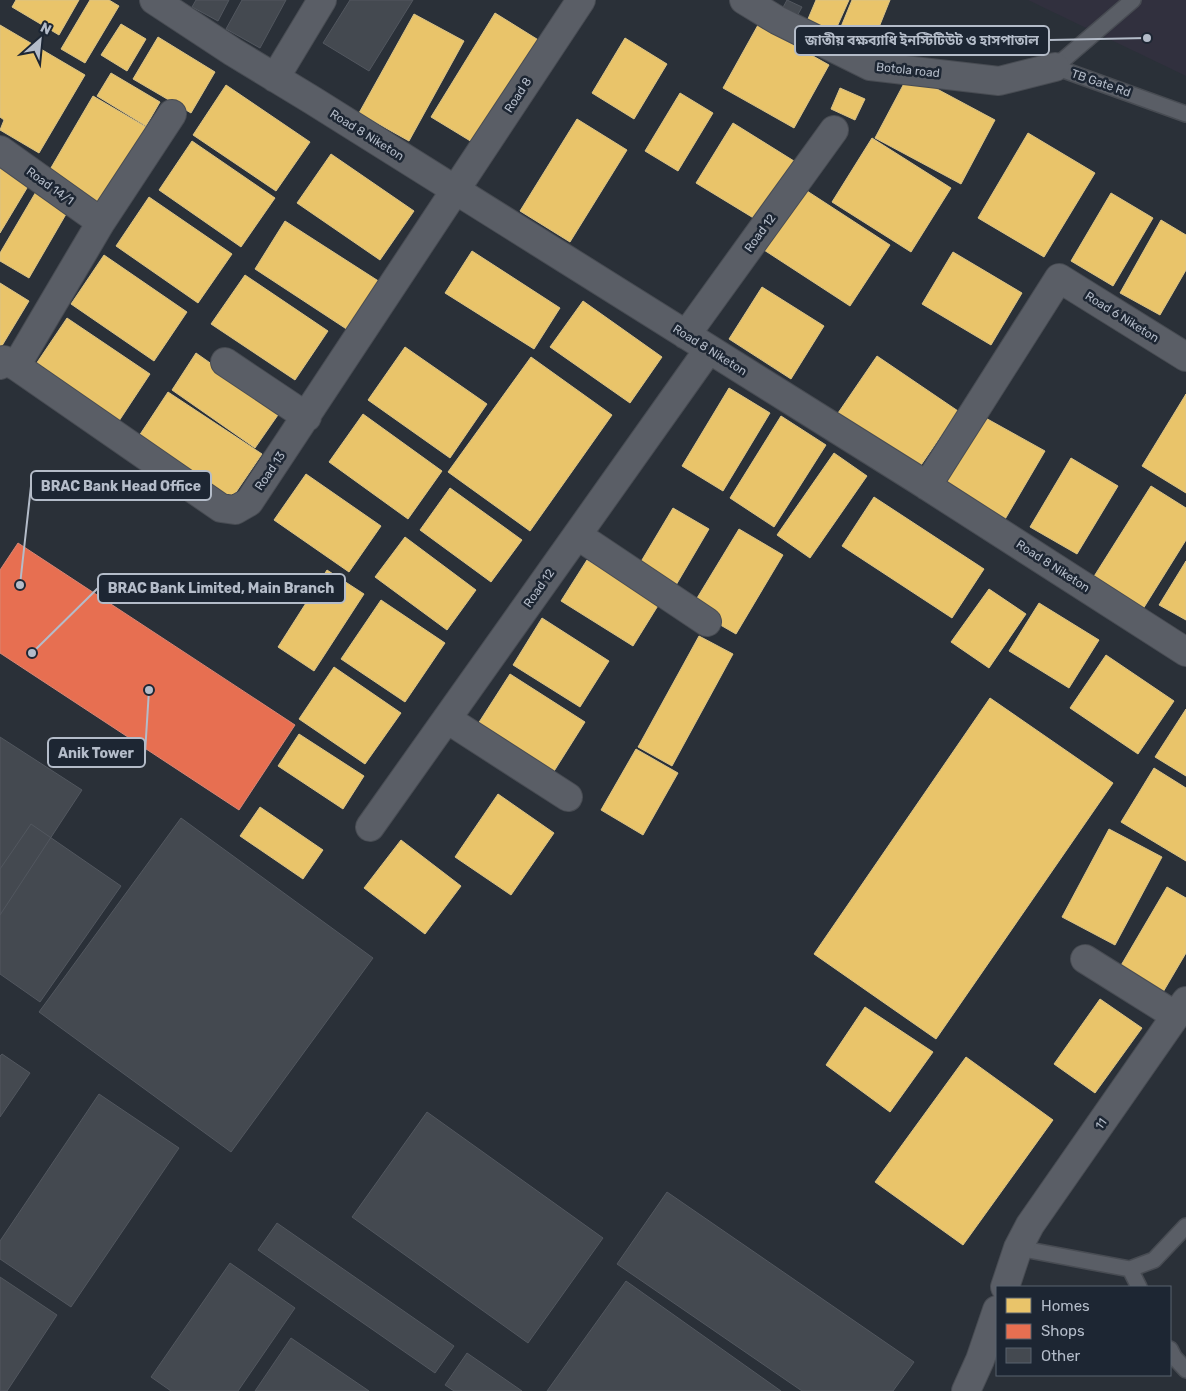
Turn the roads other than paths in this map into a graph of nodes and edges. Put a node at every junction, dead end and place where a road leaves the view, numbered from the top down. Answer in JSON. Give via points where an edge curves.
{"nodes":[{"id":1,"x":154,"y":0,"type":"edge"},
{"id":2,"x":322,"y":0,"type":"edge"},
{"id":3,"x":581,"y":0,"type":"edge"},
{"id":4,"x":744,"y":0,"type":"edge"},
{"id":5,"x":1133,"y":0,"type":"edge"},
{"id":6,"x":1055,"y":67,"type":"junction"},
{"id":7,"x":275,"y":78,"type":"junction"},
{"id":8,"x":172,"y":114,"type":"dead end"},
{"id":9,"x":1186,"y":114,"type":"edge"},
{"id":10,"x":834,"y":130,"type":"dead end"},
{"id":11,"x":0,"y":150,"type":"edge"},
{"id":12,"x":456,"y":190,"type":"junction"},
{"id":13,"x":101,"y":222,"type":"junction"},
{"id":14,"x":686,"y":335,"type":"junction"},
{"id":15,"x":709,"y":349,"type":"junction"},
{"id":16,"x":1186,"y":357,"type":"edge"},
{"id":17,"x":225,"y":362,"type":"dead end"},
{"id":18,"x":8,"y":365,"type":"edge"},
{"id":19,"x":307,"y":417,"type":"junction"},
{"id":20,"x":927,"y":486,"type":"junction"},
{"id":21,"x":577,"y":535,"type":"junction"},
{"id":22,"x":707,"y":622,"type":"dead end"},
{"id":23,"x":1186,"y":652,"type":"edge"},
{"id":24,"x":447,"y":719,"type":"junction"},
{"id":25,"x":568,"y":797,"type":"dead end"},
{"id":26,"x":370,"y":827,"type":"dead end"},
{"id":27,"x":1085,"y":959,"type":"dead end"},
{"id":28,"x":1181,"y":1008,"type":"edge"},
{"id":29,"x":1186,"y":1226,"type":"edge"},
{"id":30,"x":1018,"y":1248,"type":"junction"},
{"id":31,"x":1130,"y":1268,"type":"junction"},
{"id":32,"x":1005,"y":1286,"type":"edge"},
{"id":33,"x":1139,"y":1286,"type":"edge"},
{"id":34,"x":996,"y":1313,"type":"edge"},
{"id":35,"x":1171,"y":1351,"type":"edge"},
{"id":36,"x":1186,"y":1370,"type":"edge"},
{"id":37,"x":966,"y":1391,"type":"edge"}],
"edges":[{"from":1,"to":7,"type":"street","name":"Road 8 Niketon"},
{"from":2,"to":7,"type":"street"},
{"from":3,"to":12,"type":"street","name":"Road 8"},
{"from":4,"to":6,"type":"street","name":"Botola road","via":[[870,66],[999,82]]},
{"from":5,"to":6,"type":"lane","name":"TB Gate Rd"},
{"from":6,"to":9,"type":"lane","name":"TB Gate Rd"},
{"from":7,"to":12,"type":"street","name":"Road 8 Niketon"},
{"from":8,"to":13,"type":"street"},
{"from":10,"to":14,"type":"street","name":"Road 12"},
{"from":11,"to":13,"type":"street","name":"Road 14/1"},
{"from":12,"to":14,"type":"street","name":"Road 8 Niketon"},
{"from":12,"to":19,"type":"street","name":"Road 13"},
{"from":13,"to":18,"type":"street"},
{"from":14,"to":15,"type":"street","name":"Road 8 Niketon"},
{"from":15,"to":20,"type":"street","name":"Road 8 Niketon"},
{"from":15,"to":21,"type":"street","name":"Road 12"},
{"from":16,"to":20,"type":"street","name":"Road 6 Niketon","via":[[1059,278]]},
{"from":17,"to":19,"type":"street"},
{"from":18,"to":19,"type":"street","name":"Road 13","via":[[221,508],[235,510],[249,502]]},
{"from":20,"to":23,"type":"street","name":"Road 8 Niketon"},
{"from":21,"to":22,"type":"street"},
{"from":21,"to":24,"type":"street","name":"Road 12"},
{"from":24,"to":25,"type":"street"},
{"from":24,"to":26,"type":"street","name":"Road 12"},
{"from":27,"to":28,"type":"street"},
{"from":28,"to":30,"type":"street","name":"11","via":[[1054,1188]]},
{"from":29,"to":31,"type":"lane","via":[[1154,1260]]},
{"from":30,"to":31,"type":"lane"},
{"from":30,"to":32,"type":"street","name":"11"},
{"from":31,"to":33,"type":"lane"},
{"from":34,"to":37,"type":"street"},
{"from":35,"to":36,"type":"lane"}]}
